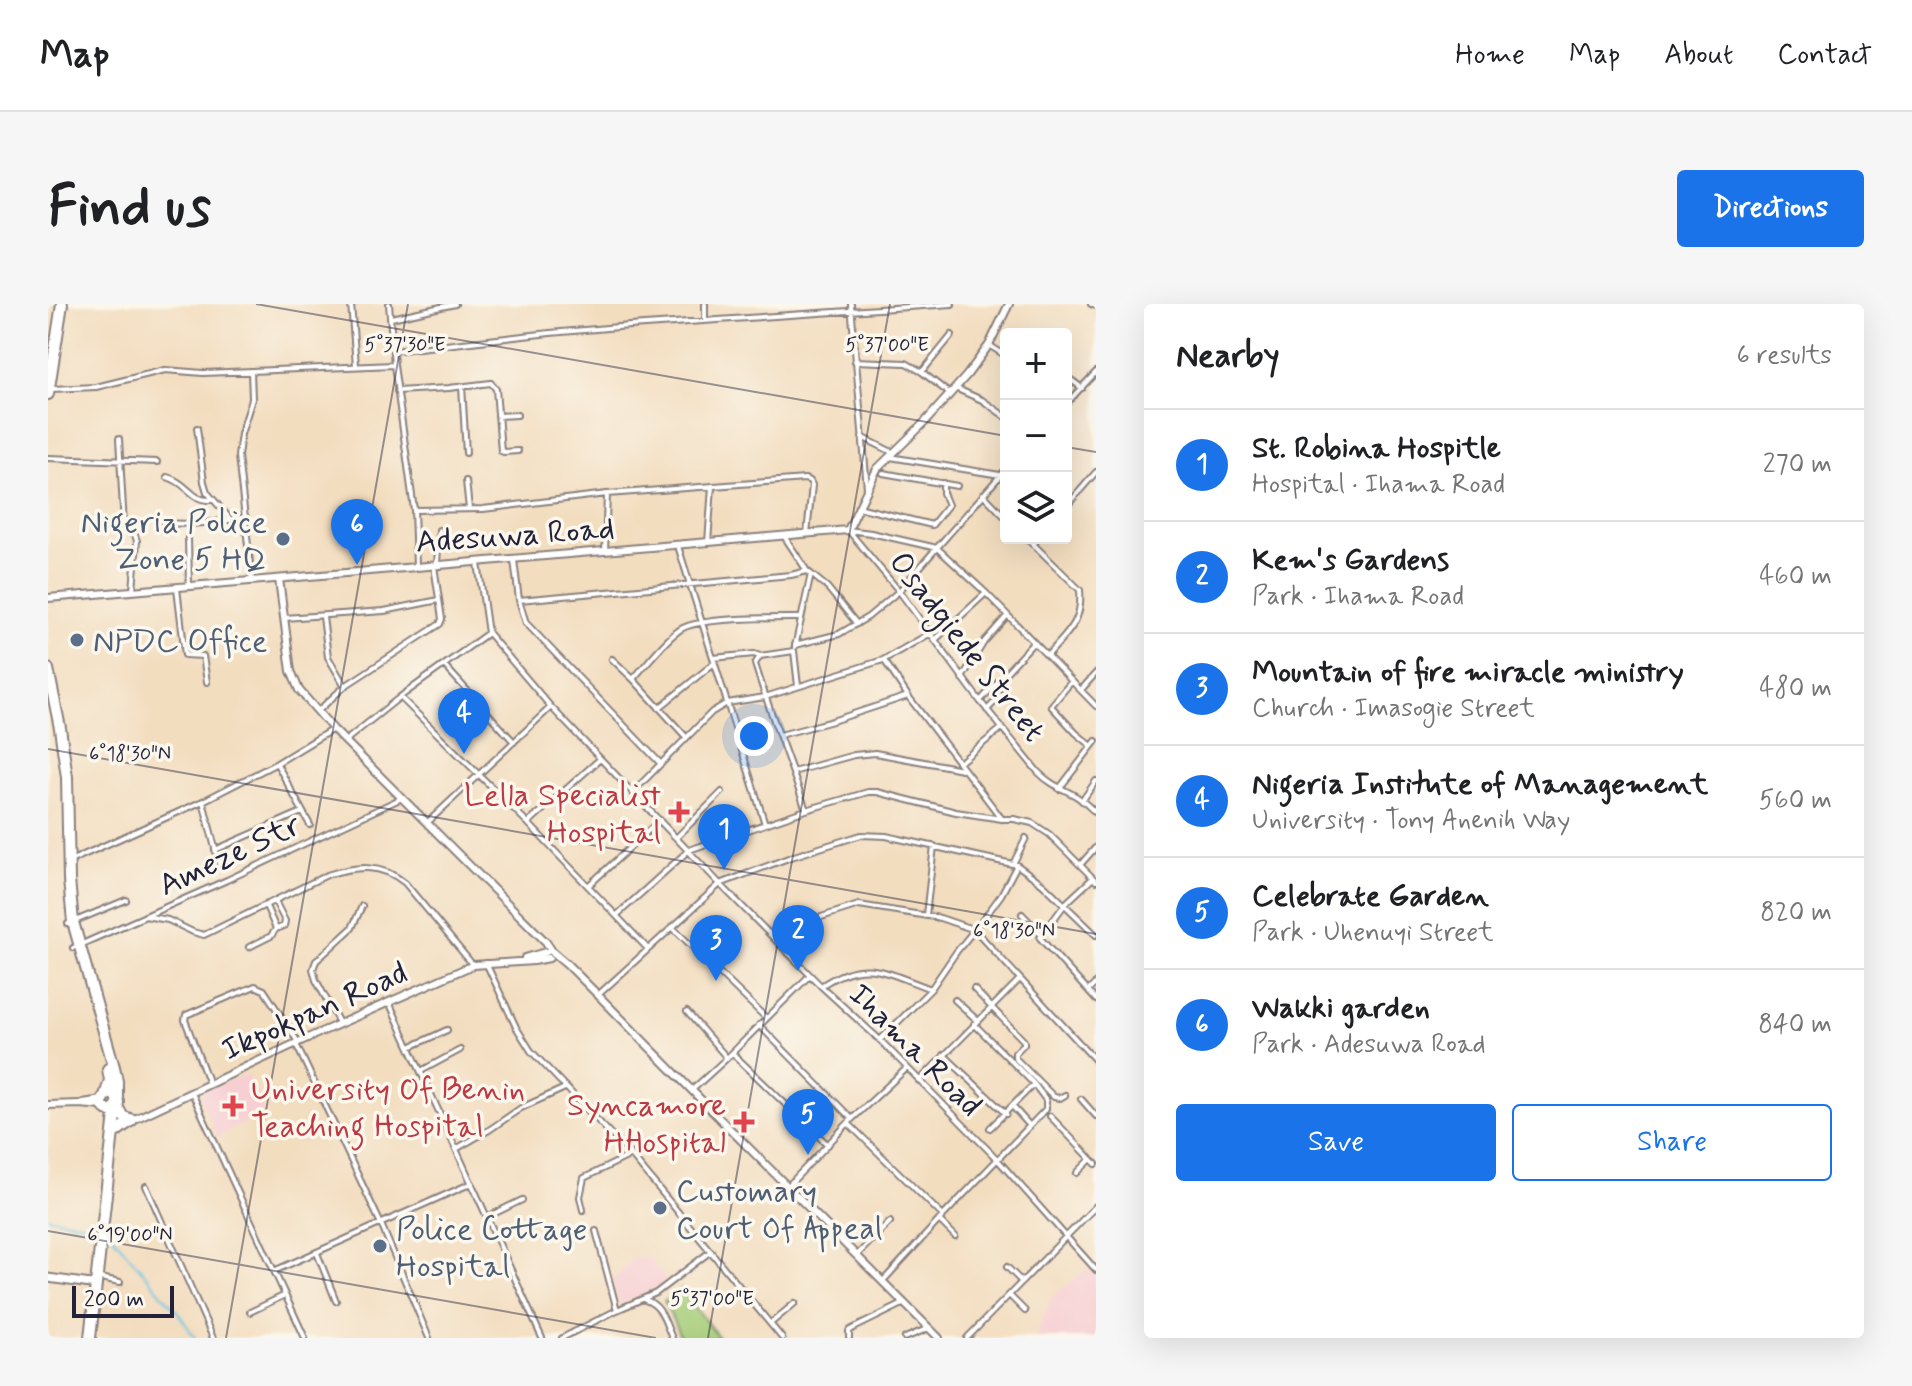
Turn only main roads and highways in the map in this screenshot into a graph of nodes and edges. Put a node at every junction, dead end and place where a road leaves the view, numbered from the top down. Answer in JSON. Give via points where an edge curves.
{"nodes":[{"id":1,"x":60,"y":304,"type":"edge"},
{"id":2,"x":56,"y":328,"type":"junction"},
{"id":3,"x":48,"y":359,"type":"edge"},
{"id":4,"x":48,"y":392,"type":"edge"},
{"id":5,"x":48,"y":669,"type":"edge"},
{"id":6,"x":49,"y":697,"type":"edge"},
{"id":7,"x":70,"y":923,"type":"junction"},
{"id":8,"x":110,"y":1105,"type":"junction"},
{"id":9,"x":135,"y":1119,"type":"road end"},
{"id":10,"x":114,"y":1133,"type":"junction"},
{"id":11,"x":48,"y":1280,"type":"edge"},
{"id":12,"x":93,"y":1284,"type":"junction"},
{"id":13,"x":84,"y":1338,"type":"edge"},
{"id":14,"x":90,"y":1338,"type":"edge"}],
"edges":[{"from":1,"to":2,"type":"highway"},
{"from":2,"to":3,"type":"highway"},
{"from":2,"to":4,"type":"highway"},
{"from":5,"to":7,"type":"highway","via":[[67,777]]},
{"from":6,"to":7,"type":"highway","via":[[62,780],[63,882]]},
{"from":7,"to":8,"type":"highway","via":[[109,1072]]},
{"from":8,"to":10,"type":"highway"},
{"from":8,"to":12,"type":"highway"},
{"from":9,"to":10,"type":"highway"},
{"from":10,"to":12,"type":"highway"},
{"from":11,"to":12,"type":"main road"},
{"from":12,"to":13,"type":"highway"},
{"from":12,"to":14,"type":"highway"}]}
